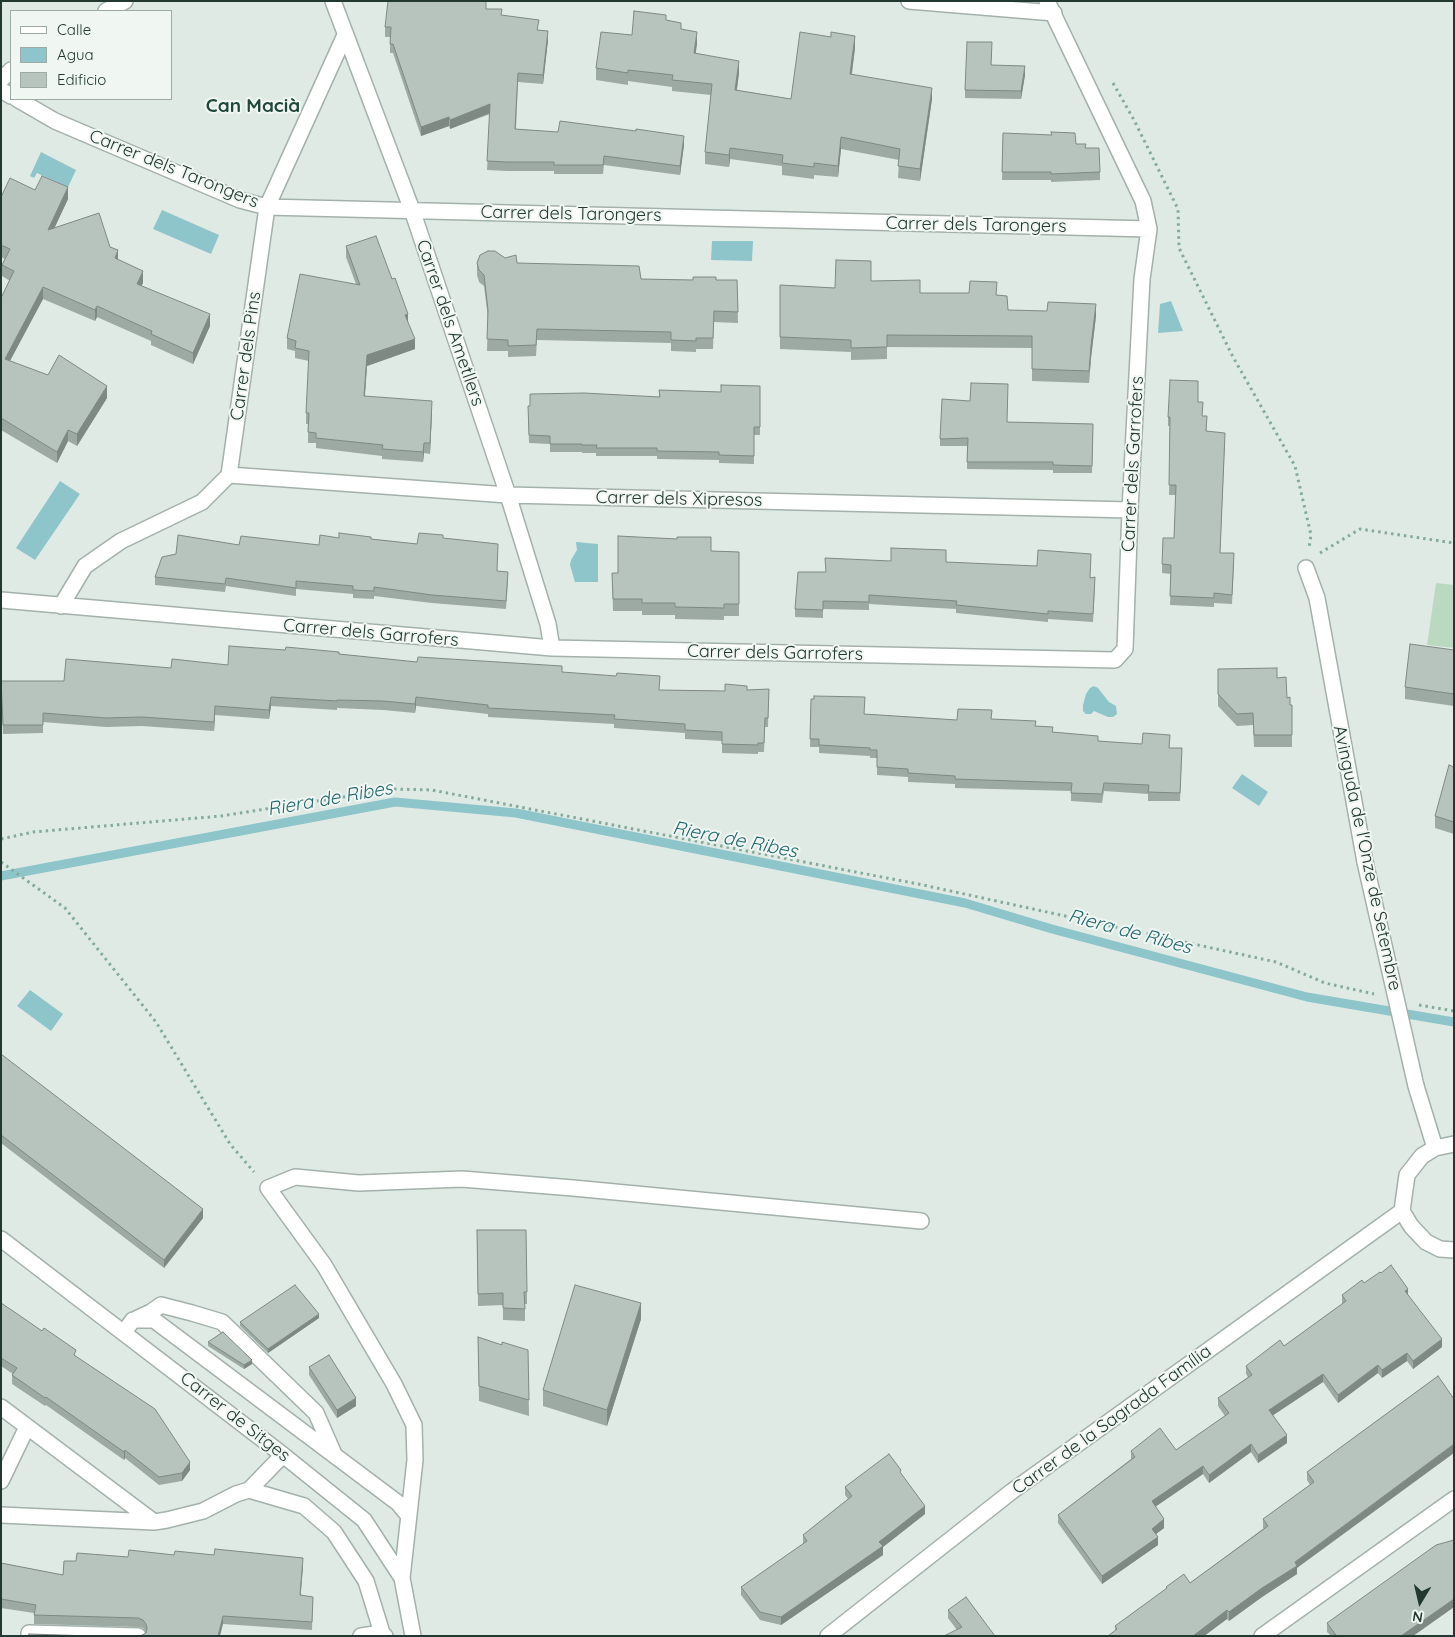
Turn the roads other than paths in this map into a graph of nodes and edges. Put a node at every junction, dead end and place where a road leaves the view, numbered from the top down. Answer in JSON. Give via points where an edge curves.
{"nodes":[{"id":1,"x":126,"y":1,"type":"edge"},
{"id":2,"x":333,"y":1,"type":"edge"},
{"id":3,"x":909,"y":1,"type":"edge"},
{"id":4,"x":1050,"y":7,"type":"edge"},
{"id":5,"x":108,"y":10,"type":"edge"},
{"id":6,"x":346,"y":34,"type":"junction"},
{"id":7,"x":10,"y":71,"type":"edge"},
{"id":8,"x":1,"y":80,"type":"edge"},
{"id":9,"x":19,"y":100,"type":"edge"},
{"id":10,"x":267,"y":207,"type":"junction"},
{"id":11,"x":412,"y":210,"type":"junction"},
{"id":12,"x":1149,"y":229,"type":"junction"},
{"id":13,"x":229,"y":475,"type":"junction"},
{"id":14,"x":508,"y":495,"type":"junction"},
{"id":15,"x":1130,"y":510,"type":"junction"},
{"id":16,"x":1306,"y":568,"type":"road end"},
{"id":17,"x":1,"y":600,"type":"edge"},
{"id":18,"x":61,"y":606,"type":"junction"},
{"id":19,"x":552,"y":648,"type":"junction"},
{"id":20,"x":1454,"y":1144,"type":"edge"},
{"id":21,"x":1435,"y":1148,"type":"junction"},
{"id":22,"x":1402,"y":1211,"type":"junction"},
{"id":23,"x":921,"y":1221,"type":"dead end"},
{"id":24,"x":1,"y":1239,"type":"edge"},
{"id":25,"x":1454,"y":1250,"type":"edge"},
{"id":26,"x":128,"y":1326,"type":"junction"},
{"id":27,"x":1,"y":1407,"type":"edge"},
{"id":28,"x":27,"y":1427,"type":"junction"},
{"id":29,"x":284,"y":1454,"type":"junction"},
{"id":30,"x":334,"y":1456,"type":"junction"},
{"id":31,"x":1,"y":1481,"type":"edge"},
{"id":32,"x":250,"y":1490,"type":"junction"},
{"id":33,"x":1454,"y":1499,"type":"edge"},
{"id":34,"x":1,"y":1515,"type":"edge"},
{"id":35,"x":408,"y":1515,"type":"junction"},
{"id":36,"x":154,"y":1522,"type":"junction"},
{"id":37,"x":402,"y":1578,"type":"junction"},
{"id":38,"x":30,"y":1633,"type":"edge"},
{"id":39,"x":383,"y":1635,"type":"edge"},
{"id":40,"x":138,"y":1636,"type":"edge"},
{"id":41,"x":361,"y":1636,"type":"edge"},
{"id":42,"x":413,"y":1636,"type":"edge"},
{"id":43,"x":828,"y":1636,"type":"edge"},
{"id":44,"x":1262,"y":1636,"type":"edge"}],
"edges":[{"from":1,"to":5,"type":"street"},
{"from":2,"to":6,"type":"street","name":"Carrer dels Ametllers"},
{"from":3,"to":4,"type":"street"},
{"from":4,"to":12,"type":"street","name":"Carrer dels Garrofers","via":[[1144,201]]},
{"from":6,"to":10,"type":"street","name":"Carrer dels Pins"},
{"from":6,"to":11,"type":"street","name":"Carrer dels Ametllers"},
{"from":7,"to":8,"type":"street"},
{"from":9,"to":10,"type":"street","name":"Carrer dels Tarongers","via":[[56,121],[240,200]]},
{"from":10,"to":11,"type":"street","name":"Carrer dels Tarongers"},
{"from":10,"to":13,"type":"street","name":"Carrer dels Pins"},
{"from":11,"to":12,"type":"street","name":"Carrer dels Tarongers"},
{"from":11,"to":14,"type":"street","name":"Carrer dels Ametllers"},
{"from":12,"to":15,"type":"street","name":"Carrer dels Garrofers","via":[[1142,279]]},
{"from":13,"to":14,"type":"street","name":"Carrer dels Xipresos"},
{"from":13,"to":18,"type":"street","via":[[202,502],[121,542],[85,566]]},
{"from":14,"to":15,"type":"street","name":"Carrer dels Xipresos"},
{"from":14,"to":19,"type":"street","name":"Carrer dels Ametllers","via":[[548,624]]},
{"from":15,"to":19,"type":"street","name":"Carrer dels Garrofers","via":[[1125,649],[1115,660]]},
{"from":16,"to":21,"type":"street","name":"Avinguda de l'Onze de Setembre","bridge":true,"via":[[1317,598],[1365,862],[1416,1086]]},
{"from":17,"to":18,"type":"street","name":"Carrer dels Garrofers"},
{"from":18,"to":19,"type":"street","name":"Carrer dels Garrofers"},
{"from":20,"to":21,"type":"street"},
{"from":21,"to":22,"type":"street","via":[[1422,1156],[1407,1175]]},
{"from":22,"to":25,"type":"street","via":[[1426,1242],[1440,1249]]},
{"from":22,"to":43,"type":"street","name":"Carrer de la Sagrada Família","via":[[1011,1492]]},
{"from":23,"to":35,"type":"street","via":[[462,1179],[359,1183],[295,1177],[268,1188],[324,1265],[394,1384],[414,1425],[415,1460]]},
{"from":24,"to":26,"type":"street","name":"Carrer de Sitges"},
{"from":26,"to":29,"type":"street","name":"Carrer de Sitges"},
{"from":26,"to":30,"type":"street","via":[[154,1320]]},
{"from":26,"to":30,"type":"street","via":[[161,1305],[222,1322],[316,1413]]},
{"from":27,"to":28,"type":"street"},
{"from":28,"to":31,"type":"street"},
{"from":28,"to":36,"type":"street"},
{"from":29,"to":32,"type":"street"},
{"from":29,"to":37,"type":"street","name":"Carrer de Sitges","via":[[364,1520]]},
{"from":30,"to":35,"type":"street","via":[[398,1503]]},
{"from":32,"to":36,"type":"street","via":[[203,1511]]},
{"from":32,"to":39,"type":"street","via":[[304,1506],[334,1532],[366,1581]]},
{"from":33,"to":44,"type":"street"},
{"from":34,"to":36,"type":"street"},
{"from":35,"to":37,"type":"street"},
{"from":37,"to":42,"type":"street","name":"Carrer de Sitges"},
{"from":38,"to":40,"type":"street"},
{"from":39,"to":41,"type":"street"}]}
